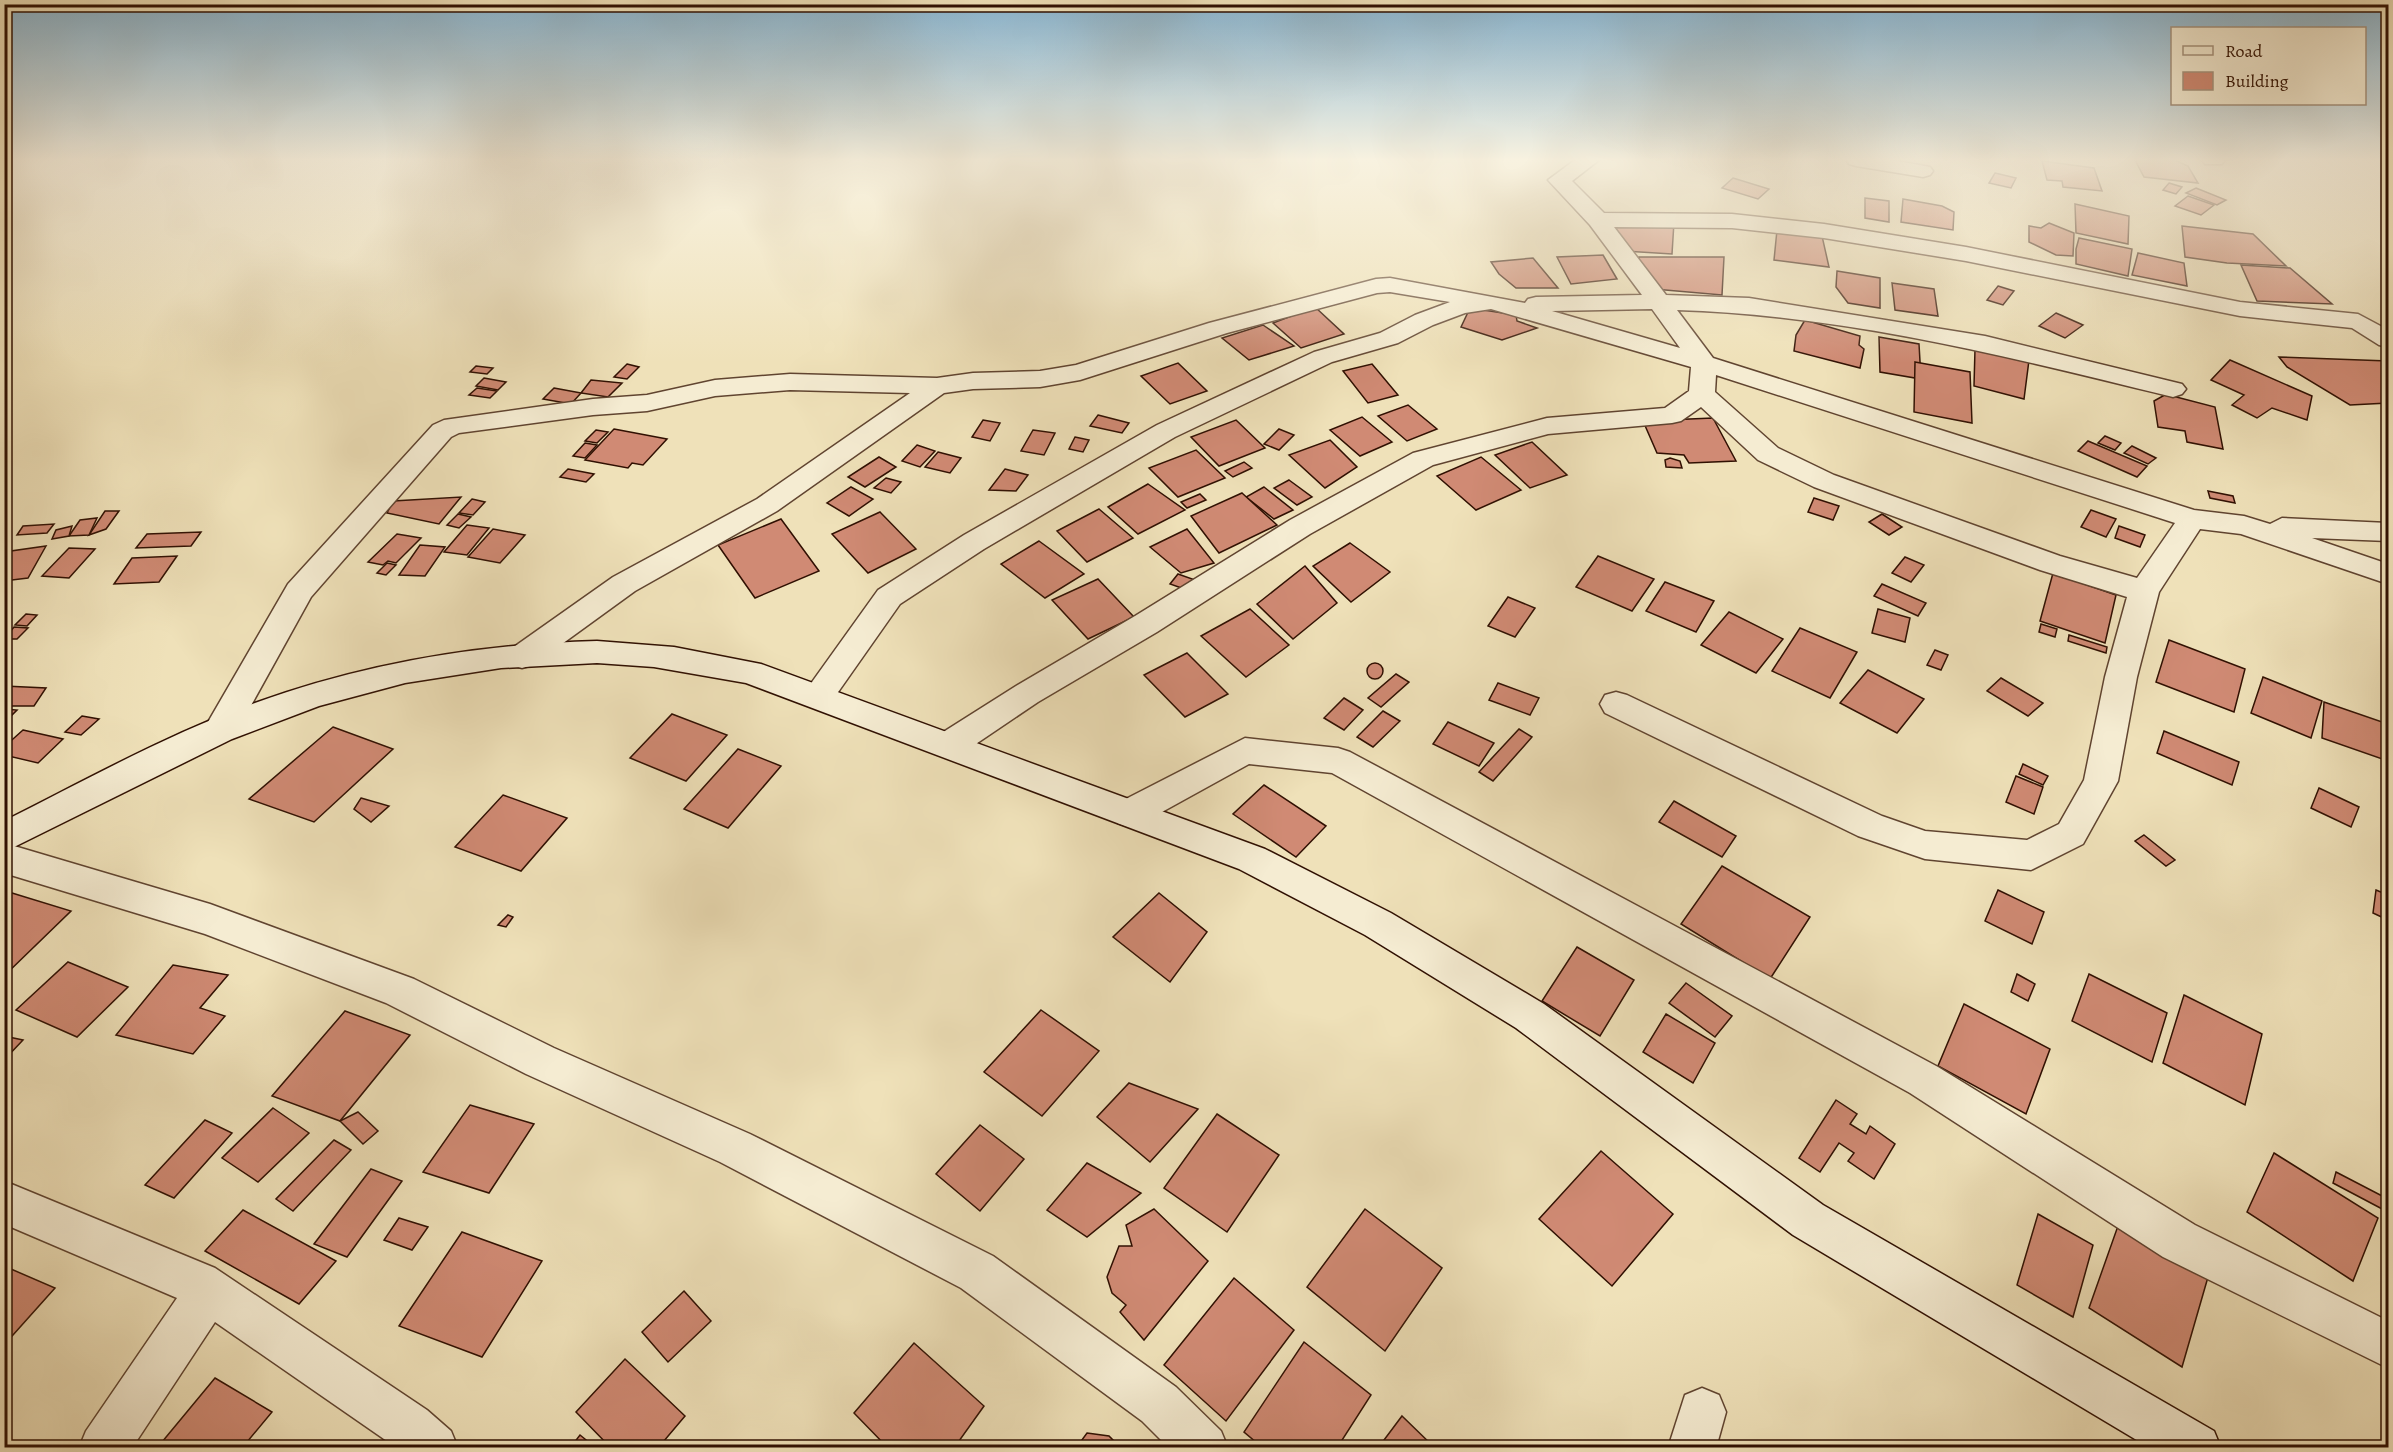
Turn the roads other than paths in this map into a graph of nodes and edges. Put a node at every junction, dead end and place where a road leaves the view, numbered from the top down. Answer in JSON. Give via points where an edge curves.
{"nodes":[{"id":1,"x":1603,"y":228,"type":"edge"},
{"id":2,"x":1793,"y":228,"type":"edge"},
{"id":3,"x":1656,"y":302,"type":"junction"},
{"id":4,"x":1503,"y":304,"type":"junction"},
{"id":5,"x":2388,"y":340,"type":"edge"},
{"id":6,"x":1704,"y":363,"type":"junction"},
{"id":7,"x":937,"y":387,"type":"junction"},
{"id":8,"x":2173,"y":389,"type":"dead end"},
{"id":9,"x":1702,"y":394,"type":"junction"},
{"id":10,"x":2192,"y":519,"type":"junction"},
{"id":11,"x":2244,"y":525,"type":"junction"},
{"id":12,"x":2388,"y":532,"type":"edge"},
{"id":13,"x":2388,"y":574,"type":"edge"},
{"id":14,"x":2144,"y":591,"type":"junction"},
{"id":15,"x":522,"y":657,"type":"junction"},
{"id":16,"x":818,"y":697,"type":"junction"},
{"id":17,"x":1616,"y":704,"type":"dead end"},
{"id":18,"x":221,"y":729,"type":"junction"},
{"id":19,"x":949,"y":745,"type":"junction"},
{"id":20,"x":1130,"y":813,"type":"junction"},
{"id":21,"x":4,"y":838,"type":"edge"},
{"id":22,"x":4,"y":858,"type":"edge"},
{"id":23,"x":4,"y":1202,"type":"edge"},
{"id":24,"x":209,"y":1291,"type":"junction"},
{"id":25,"x":2388,"y":1344,"type":"edge"},
{"id":26,"x":103,"y":1448,"type":"edge"},
{"id":27,"x":434,"y":1448,"type":"edge"},
{"id":28,"x":1204,"y":1448,"type":"edge"},
{"id":29,"x":2197,"y":1448,"type":"edge"}],
"edges":[{"from":1,"to":3,"type":"street"},
{"from":2,"to":5,"type":"street","via":[[1966,254],[2240,309],[2358,321]]},
{"from":3,"to":4,"type":"street"},
{"from":3,"to":6,"type":"street"},
{"from":3,"to":8,"type":"street","via":[[1749,305],[1985,343]]},
{"from":4,"to":6,"type":"street"},
{"from":4,"to":7,"type":"street","via":[[1376,286],[1218,328],[1080,372]]},
{"from":4,"to":16,"type":"street","via":[[1462,306],[1389,338],[1323,357],[1166,430],[974,542],[889,597]]},
{"from":6,"to":9,"type":"street"},
{"from":6,"to":10,"type":"street"},
{"from":7,"to":15,"type":"street","via":[[767,505],[624,584]]},
{"from":7,"to":18,"type":"street","via":[[790,382],[715,388],[647,404],[593,407],[453,426],[437,436],[299,591]]},
{"from":9,"to":14,"type":"street","via":[[1768,454],[1824,481],[2050,563]]},
{"from":9,"to":19,"type":"street","via":[[1671,415],[1547,426],[1423,459],[1300,527]]},
{"from":10,"to":11,"type":"street"},
{"from":10,"to":14,"type":"street"},
{"from":11,"to":12,"type":"street"},
{"from":11,"to":13,"type":"street"},
{"from":14,"to":17,"type":"street","via":[[2121,677],[2101,781],[2071,834],[2031,855],[1925,845],[1870,826]]},
{"from":15,"to":16,"type":"street","via":[[597,652],[665,657],[750,672]]},
{"from":15,"to":18,"type":"street","via":[[438,664],[356,682]]},
{"from":16,"to":19,"type":"street"},
{"from":18,"to":21,"type":"street"},
{"from":19,"to":20,"type":"street"},
{"from":20,"to":25,"type":"street","via":[[1245,751],[1338,761],[1924,1080],[2179,1241]]},
{"from":20,"to":29,"type":"street","via":[[1252,859],[1378,924],[1530,1016],[1808,1220]]},
{"from":22,"to":28,"type":"street","via":[[210,920],[400,991],[540,1061],[735,1148],[977,1272],[1159,1404]]},
{"from":23,"to":24,"type":"street"},
{"from":24,"to":26,"type":"street"},
{"from":24,"to":27,"type":"street","via":[[410,1427]]}]}
